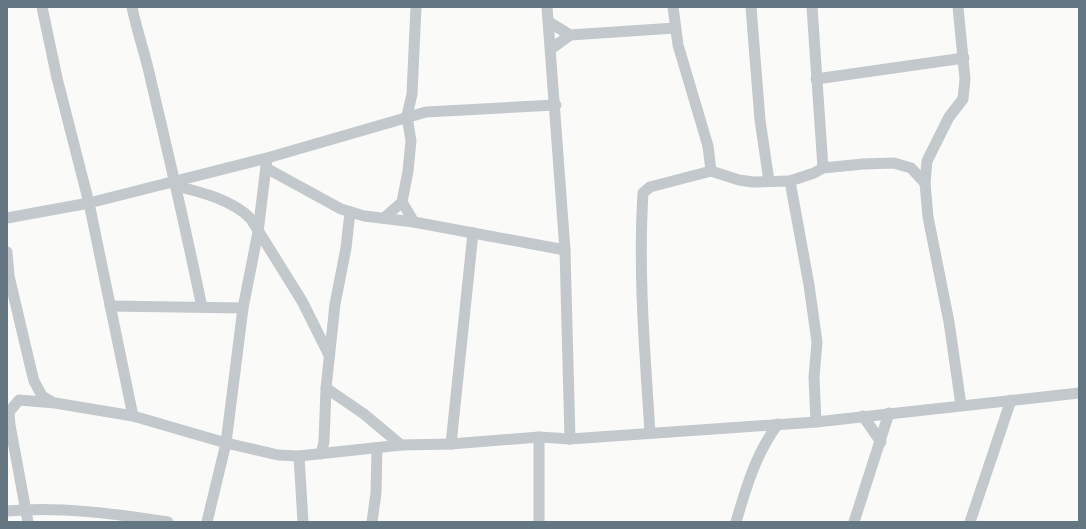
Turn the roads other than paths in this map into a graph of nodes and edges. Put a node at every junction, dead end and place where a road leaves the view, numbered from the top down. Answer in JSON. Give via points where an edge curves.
{"nodes":[{"id":1,"x":42,"y":7,"type":"edge"},
{"id":2,"x":132,"y":7,"type":"edge"},
{"id":3,"x":416,"y":7,"type":"edge"},
{"id":4,"x":548,"y":7,"type":"edge"},
{"id":5,"x":673,"y":7,"type":"edge"},
{"id":6,"x":751,"y":7,"type":"edge"},
{"id":7,"x":812,"y":7,"type":"edge"},
{"id":8,"x":958,"y":7,"type":"edge"},
{"id":9,"x":549,"y":22,"type":"junction"},
{"id":10,"x":675,"y":28,"type":"junction"},
{"id":11,"x":570,"y":35,"type":"junction"},
{"id":12,"x":551,"y":49,"type":"junction"},
{"id":13,"x":964,"y":58,"type":"junction"},
{"id":14,"x":816,"y":79,"type":"junction"},
{"id":15,"x":556,"y":105,"type":"junction"},
{"id":16,"x":408,"y":116,"type":"junction"},
{"id":17,"x":267,"y":163,"type":"junction"},
{"id":18,"x":823,"y":168,"type":"junction"},
{"id":19,"x":712,"y":171,"type":"junction"},
{"id":20,"x":769,"y":181,"type":"junction"},
{"id":21,"x":790,"y":181,"type":"junction"},
{"id":22,"x":925,"y":182,"type":"junction"},
{"id":23,"x":175,"y":184,"type":"junction"},
{"id":24,"x":402,"y":202,"type":"junction"},
{"id":25,"x":89,"y":203,"type":"junction"},
{"id":26,"x":350,"y":212,"type":"junction"},
{"id":27,"x":7,"y":218,"type":"edge"},
{"id":28,"x":384,"y":218,"type":"junction"},
{"id":29,"x":414,"y":222,"type":"junction"},
{"id":30,"x":258,"y":232,"type":"junction"},
{"id":31,"x":473,"y":233,"type":"junction"},
{"id":32,"x":565,"y":250,"type":"junction"},
{"id":33,"x":7,"y":252,"type":"edge"},
{"id":34,"x":110,"y":306,"type":"junction"},
{"id":35,"x":202,"y":307,"type":"junction"},
{"id":36,"x":243,"y":308,"type":"junction"},
{"id":37,"x":329,"y":355,"type":"junction"},
{"id":38,"x":34,"y":381,"type":"junction"},
{"id":39,"x":326,"y":388,"type":"junction"},
{"id":40,"x":1079,"y":393,"type":"edge"},
{"id":41,"x":29,"y":400,"type":"junction"},
{"id":42,"x":1011,"y":400,"type":"junction"},
{"id":43,"x":55,"y":403,"type":"junction"},
{"id":44,"x":961,"y":405,"type":"junction"},
{"id":45,"x":889,"y":413,"type":"junction"},
{"id":46,"x":133,"y":416,"type":"junction"},
{"id":47,"x":863,"y":416,"type":"junction"},
{"id":48,"x":816,"y":422,"type":"junction"},
{"id":49,"x":778,"y":424,"type":"junction"},
{"id":50,"x":758,"y":426,"type":"junction"},
{"id":51,"x":650,"y":433,"type":"junction"},
{"id":52,"x":539,"y":437,"type":"junction"},
{"id":53,"x":570,"y":439,"type":"junction"},
{"id":54,"x":766,"y":439,"type":"junction"},
{"id":55,"x":881,"y":442,"type":"junction"},
{"id":56,"x":226,"y":443,"type":"junction"},
{"id":57,"x":451,"y":444,"type":"junction"},
{"id":58,"x":401,"y":445,"type":"junction"},
{"id":59,"x":377,"y":448,"type":"junction"},
{"id":60,"x":321,"y":454,"type":"junction"},
{"id":61,"x":299,"y":456,"type":"junction"},
{"id":62,"x":26,"y":509,"type":"junction"},
{"id":63,"x":7,"y":511,"type":"edge"},
{"id":64,"x":28,"y":522,"type":"edge"},
{"id":65,"x":168,"y":522,"type":"edge"},
{"id":66,"x":207,"y":522,"type":"edge"},
{"id":67,"x":302,"y":522,"type":"edge"},
{"id":68,"x":372,"y":522,"type":"edge"},
{"id":69,"x":539,"y":522,"type":"edge"},
{"id":70,"x":736,"y":522,"type":"edge"},
{"id":71,"x":854,"y":522,"type":"edge"},
{"id":72,"x":970,"y":522,"type":"edge"}],
"edges":[{"from":1,"to":25,"type":"street"},
{"from":2,"to":23,"type":"street"},
{"from":3,"to":16,"type":"street","via":[[412,94]]},
{"from":4,"to":9,"type":"street"},
{"from":5,"to":10,"type":"street"},
{"from":6,"to":20,"type":"street","via":[[760,120]]},
{"from":7,"to":14,"type":"street"},
{"from":8,"to":13,"type":"street"},
{"from":9,"to":11,"type":"street"},
{"from":9,"to":12,"type":"street"},
{"from":10,"to":11,"type":"street"},
{"from":10,"to":19,"type":"street","via":[[708,146]]},
{"from":11,"to":12,"type":"street"},
{"from":12,"to":15,"type":"street"},
{"from":13,"to":14,"type":"street"},
{"from":13,"to":22,"type":"street","via":[[963,99],[949,117],[927,161]]},
{"from":14,"to":18,"type":"street"},
{"from":15,"to":16,"type":"street","via":[[426,112]]},
{"from":15,"to":32,"type":"street"},
{"from":16,"to":17,"type":"street"},
{"from":16,"to":24,"type":"street","via":[[411,149]]},
{"from":17,"to":23,"type":"street"},
{"from":17,"to":26,"type":"street","via":[[325,200]]},
{"from":17,"to":30,"type":"street"},
{"from":18,"to":21,"type":"street","via":[[814,174]]},
{"from":18,"to":22,"type":"street","via":[[894,164],[911,168]]},
{"from":19,"to":20,"type":"street","via":[[739,180]]},
{"from":19,"to":51,"type":"street","via":[[650,187],[643,193],[641,263]]},
{"from":20,"to":21,"type":"street"},
{"from":21,"to":48,"type":"street","via":[[810,285],[817,342],[814,377]]},
{"from":22,"to":44,"type":"street","via":[[928,217],[949,322]]},
{"from":23,"to":25,"type":"street"},
{"from":23,"to":30,"type":"street","via":[[231,204],[251,219]]},
{"from":23,"to":35,"type":"street"},
{"from":24,"to":28,"type":"street"},
{"from":24,"to":29,"type":"street"},
{"from":25,"to":27,"type":"street"},
{"from":25,"to":34,"type":"street"},
{"from":26,"to":28,"type":"street"},
{"from":26,"to":37,"type":"street","via":[[346,248],[334,304]]},
{"from":28,"to":29,"type":"street"},
{"from":29,"to":31,"type":"street"},
{"from":30,"to":36,"type":"street"},
{"from":30,"to":37,"type":"street","via":[[302,301]]},
{"from":31,"to":32,"type":"street"},
{"from":31,"to":57,"type":"street"},
{"from":32,"to":53,"type":"street"},
{"from":33,"to":38,"type":"street","via":[[9,276]]},
{"from":34,"to":35,"type":"street"},
{"from":34,"to":46,"type":"street"},
{"from":35,"to":36,"type":"street"},
{"from":36,"to":56,"type":"street"},
{"from":37,"to":39,"type":"street"},
{"from":38,"to":41,"type":"street"},
{"from":38,"to":43,"type":"street","via":[[42,396]]},
{"from":39,"to":58,"type":"street","via":[[364,414]]},
{"from":39,"to":60,"type":"street","via":[[324,442]]},
{"from":40,"to":42,"type":"street"},
{"from":41,"to":43,"type":"street"},
{"from":41,"to":62,"type":"street","via":[[19,400],[9,412]]},
{"from":42,"to":44,"type":"street"},
{"from":42,"to":72,"type":"street"},
{"from":43,"to":46,"type":"street"},
{"from":44,"to":45,"type":"street"},
{"from":45,"to":47,"type":"street"},
{"from":45,"to":55,"type":"street"},
{"from":46,"to":56,"type":"street"},
{"from":47,"to":48,"type":"street"},
{"from":47,"to":55,"type":"street"},
{"from":48,"to":49,"type":"street"},
{"from":49,"to":50,"type":"street"},
{"from":49,"to":54,"type":"street"},
{"from":50,"to":51,"type":"street"},
{"from":50,"to":54,"type":"street"},
{"from":51,"to":53,"type":"street"},
{"from":52,"to":53,"type":"street"},
{"from":52,"to":57,"type":"street"},
{"from":52,"to":69,"type":"street"},
{"from":54,"to":70,"type":"street"},
{"from":55,"to":71,"type":"street"},
{"from":56,"to":61,"type":"street","via":[[261,452]]},
{"from":56,"to":66,"type":"street"},
{"from":57,"to":58,"type":"street"},
{"from":58,"to":59,"type":"street"},
{"from":59,"to":60,"type":"street"},
{"from":59,"to":68,"type":"street","via":[[376,493]]},
{"from":60,"to":61,"type":"street"},
{"from":61,"to":67,"type":"street"},
{"from":62,"to":63,"type":"street"},
{"from":62,"to":64,"type":"street"},
{"from":62,"to":65,"type":"street","via":[[109,513]]}]}
